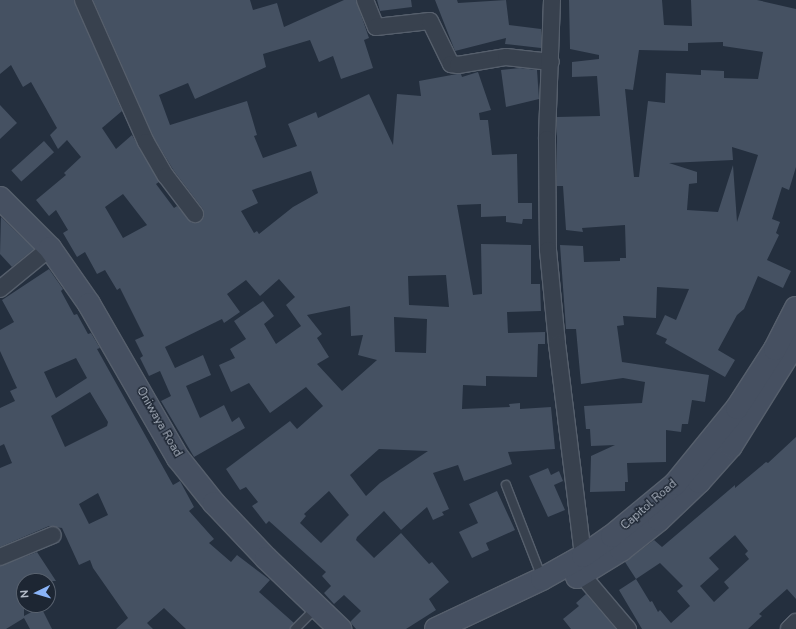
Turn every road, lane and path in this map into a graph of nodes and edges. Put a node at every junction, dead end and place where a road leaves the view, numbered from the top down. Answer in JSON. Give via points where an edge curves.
{"nodes":[{"id":1,"x":83,"y":0,"type":"edge"},
{"id":2,"x":365,"y":0,"type":"edge"},
{"id":3,"x":552,"y":0,"type":"edge"},
{"id":4,"x":551,"y":62,"type":"junction"},
{"id":5,"x":0,"y":198,"type":"edge"},
{"id":6,"x":195,"y":214,"type":"dead end"},
{"id":7,"x":50,"y":248,"type":"junction"},
{"id":8,"x":0,"y":289,"type":"edge"},
{"id":9,"x":796,"y":308,"type":"edge"},
{"id":10,"x":796,"y":342,"type":"edge"},
{"id":11,"x":506,"y":485,"type":"dead end"},
{"id":12,"x":52,"y":535,"type":"dead end"},
{"id":13,"x":0,"y":557,"type":"edge"},
{"id":14,"x":582,"y":565,"type":"junction"},
{"id":15,"x":542,"y":579,"type":"junction"},
{"id":16,"x":317,"y":607,"type":"junction"},
{"id":17,"x":796,"y":622,"type":"edge"},
{"id":18,"x":295,"y":629,"type":"edge"},
{"id":19,"x":340,"y":629,"type":"edge"},
{"id":20,"x":436,"y":629,"type":"edge"},
{"id":21,"x":471,"y":629,"type":"edge"},
{"id":22,"x":628,"y":629,"type":"edge"},
{"id":23,"x":789,"y":629,"type":"edge"}],
"edges":[{"from":1,"to":6,"type":"street","via":[[146,142],[166,176]]},
{"from":2,"to":4,"type":"street","via":[[376,27],[430,21],[451,64],[506,57]]},
{"from":3,"to":4,"type":"street"},
{"from":4,"to":14,"type":"street","via":[[547,139],[548,250],[556,344]]},
{"from":5,"to":7,"type":"main road","name":"Oniwaya Road"},
{"from":7,"to":8,"type":"street"},
{"from":7,"to":16,"type":"main road","name":"Oniwaya Road","via":[[89,304],[178,458],[214,503]]},
{"from":9,"to":14,"type":"main road","name":"Capitol Road","via":[[737,408],[690,467]]},
{"from":10,"to":14,"type":"main road","name":"Capitol Road","via":[[731,446],[699,482],[659,520],[621,550]]},
{"from":11,"to":15,"type":"lane"},
{"from":12,"to":13,"type":"street"},
{"from":14,"to":15,"type":"main road","name":"Capitol Road"},
{"from":14,"to":21,"type":"main road","name":"Capitol Road"},
{"from":14,"to":22,"type":"street"},
{"from":15,"to":20,"type":"main road","name":"Capitol Road"},
{"from":16,"to":18,"type":"lane"},
{"from":16,"to":19,"type":"main road","name":"Oniwaya Road"},
{"from":17,"to":23,"type":"street"}]}
